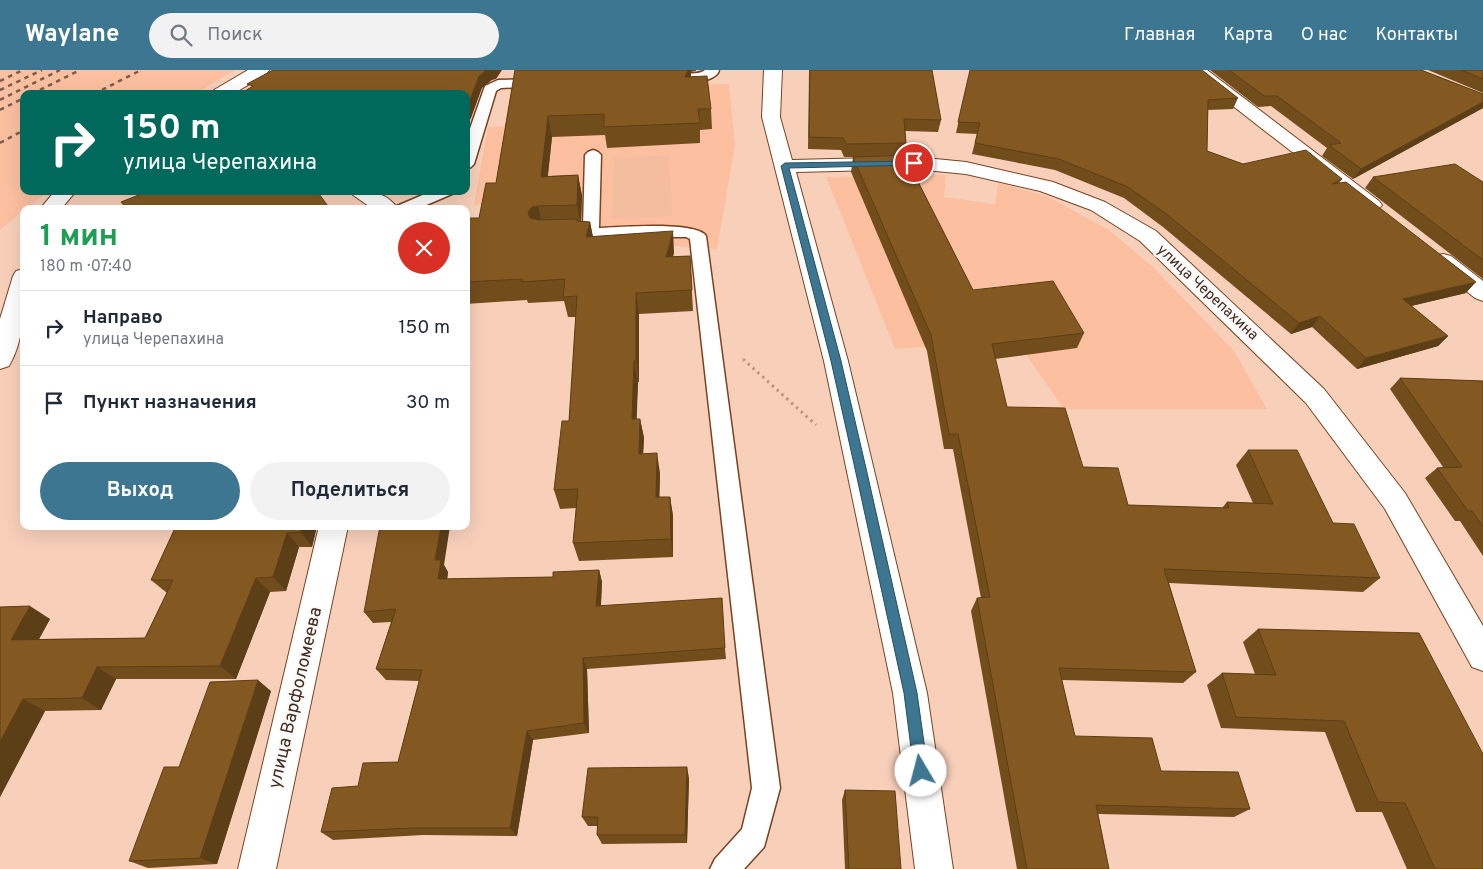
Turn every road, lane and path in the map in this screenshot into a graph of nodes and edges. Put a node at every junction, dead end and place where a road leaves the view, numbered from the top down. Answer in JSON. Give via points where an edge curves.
{"nodes":[{"id":1,"x":260,"y":70,"type":"edge"},
{"id":2,"x":712,"y":70,"type":"edge"},
{"id":3,"x":773,"y":70,"type":"edge"},
{"id":4,"x":1196,"y":70,"type":"edge"},
{"id":5,"x":664,"y":79,"type":"edge"},
{"id":6,"x":557,"y":82,"type":"edge"},
{"id":7,"x":227,"y":90,"type":"edge"},
{"id":8,"x":470,"y":152,"type":"edge"},
{"id":9,"x":593,"y":155,"type":"dead end"},
{"id":10,"x":785,"y":166,"type":"junction"},
{"id":11,"x":62,"y":195,"type":"edge"},
{"id":12,"x":366,"y":195,"type":"edge"},
{"id":13,"x":436,"y":195,"type":"edge"},
{"id":14,"x":54,"y":205,"type":"edge"},
{"id":15,"x":382,"y":205,"type":"edge"},
{"id":16,"x":413,"y":205,"type":"edge"},
{"id":17,"x":1383,"y":214,"type":"edge"},
{"id":18,"x":591,"y":233,"type":"junction"},
{"id":19,"x":543,"y":234,"type":"edge"},
{"id":20,"x":1429,"y":250,"type":"edge"},
{"id":21,"x":20,"y":290,"type":"edge"},
{"id":22,"x":1483,"y":293,"type":"edge"},
{"id":23,"x":709,"y":329,"type":"junction"},
{"id":24,"x":0,"y":360,"type":"edge"},
{"id":25,"x":816,"y":425,"type":"dead end"},
{"id":26,"x":333,"y":530,"type":"edge"},
{"id":27,"x":1483,"y":656,"type":"edge"},
{"id":28,"x":257,"y":869,"type":"edge"},
{"id":29,"x":725,"y":869,"type":"edge"},
{"id":30,"x":934,"y":869,"type":"edge"}],
"edges":[{"from":1,"to":7,"type":"street"},
{"from":2,"to":5,"type":"lane","via":[[704,78]]},
{"from":3,"to":10,"type":"street","via":[[771,117]]},
{"from":4,"to":17,"type":"street"},
{"from":6,"to":8,"type":"lane","via":[[498,84],[490,89]]},
{"from":9,"to":18,"type":"lane"},
{"from":10,"to":27,"type":"street","name":"улица Черепахина","via":[[914,163],[982,172],[1046,186],[1098,206],[1148,236],[1315,396],[1396,501]]},
{"from":10,"to":30,"type":"street","via":[[838,370],[910,693]]},
{"from":11,"to":14,"type":"street"},
{"from":12,"to":15,"type":"street"},
{"from":13,"to":16,"type":"lane"},
{"from":18,"to":19,"type":"lane"},
{"from":18,"to":23,"type":"lane","via":[[688,232],[698,236]]},
{"from":20,"to":22,"type":"street"},
{"from":21,"to":24,"type":"street"},
{"from":23,"to":25,"type":"path"},
{"from":23,"to":29,"type":"lane","via":[[766,788],[754,837]]},
{"from":26,"to":28,"type":"street","name":"улица Варфоломеева"}]}
